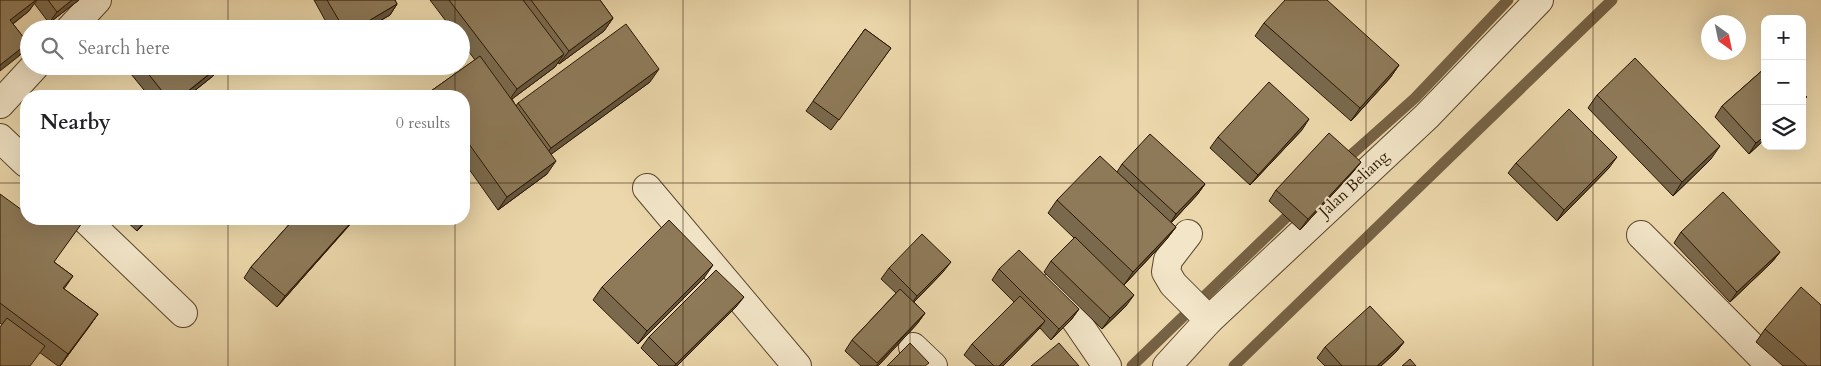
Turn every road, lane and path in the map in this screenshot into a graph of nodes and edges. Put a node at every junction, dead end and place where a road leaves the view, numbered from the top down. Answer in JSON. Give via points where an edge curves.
{"nodes":[{"id":1,"x":97,"y":0,"type":"edge"},
{"id":2,"x":1539,"y":0,"type":"edge"},
{"id":3,"x":78,"y":20,"type":"edge"},
{"id":4,"x":27,"y":75,"type":"edge"},
{"id":5,"x":0,"y":104,"type":"edge"},
{"id":6,"x":0,"y":138,"type":"edge"},
{"id":7,"x":20,"y":157,"type":"edge"},
{"id":8,"x":647,"y":188,"type":"dead end"},
{"id":9,"x":91,"y":225,"type":"edge"},
{"id":10,"x":1188,"y":234,"type":"dead end"},
{"id":11,"x":1641,"y":235,"type":"dead end"},
{"id":12,"x":1054,"y":286,"type":"edge"},
{"id":13,"x":183,"y":313,"type":"dead end"},
{"id":14,"x":1209,"y":320,"type":"junction"},
{"id":15,"x":913,"y":347,"type":"edge"},
{"id":16,"x":797,"y":366,"type":"edge"},
{"id":17,"x":932,"y":366,"type":"edge"},
{"id":18,"x":1108,"y":366,"type":"edge"},
{"id":19,"x":1167,"y":366,"type":"edge"},
{"id":20,"x":1771,"y":366,"type":"edge"}],
"edges":[{"from":1,"to":3,"type":"street"},
{"from":2,"to":14,"type":"street","name":"Jalan Beliang","via":[[1427,116]]},
{"from":4,"to":5,"type":"street"},
{"from":6,"to":7,"type":"street"},
{"from":8,"to":16,"type":"street"},
{"from":9,"to":13,"type":"street"},
{"from":10,"to":14,"type":"street","via":[[1168,260],[1166,272],[1173,284]]},
{"from":11,"to":20,"type":"street"},
{"from":12,"to":18,"type":"street"},
{"from":14,"to":19,"type":"street","name":"Jalan Beliang"},
{"from":15,"to":17,"type":"street"}]}
